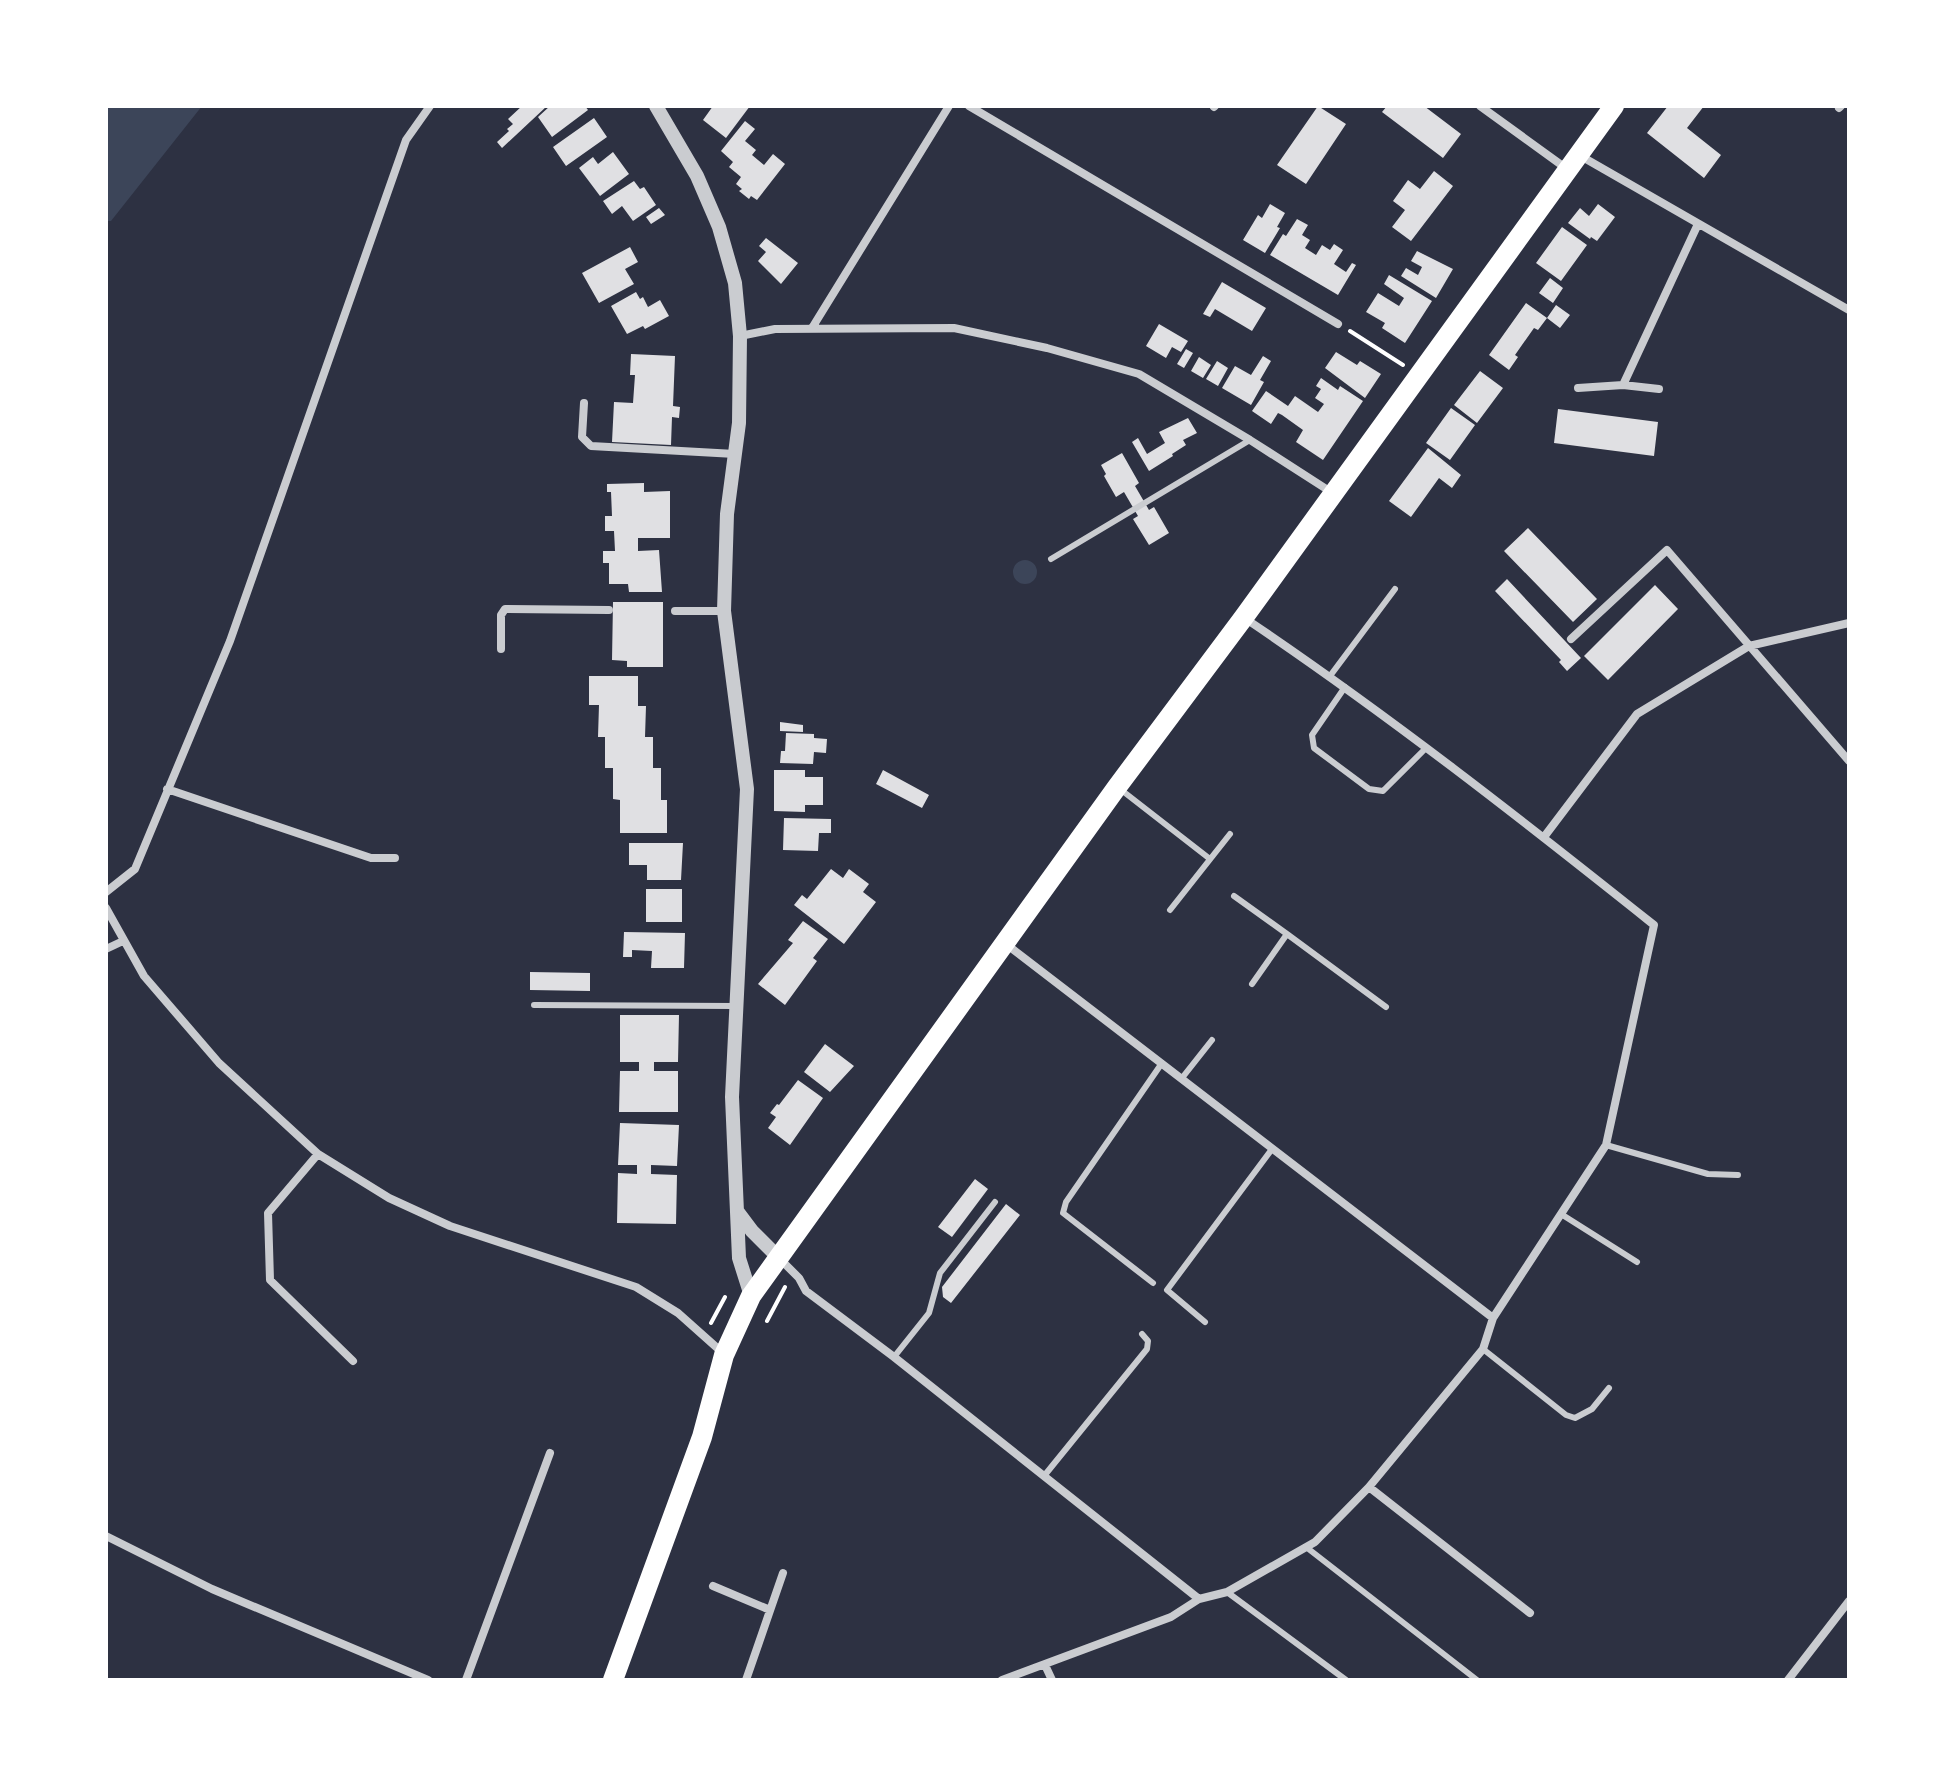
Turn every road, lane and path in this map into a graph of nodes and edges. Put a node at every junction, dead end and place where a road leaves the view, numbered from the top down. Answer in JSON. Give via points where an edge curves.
{"nodes":[{"id":1,"x":430,"y":106,"type":"edge"},
{"id":2,"x":656,"y":106,"type":"edge"},
{"id":3,"x":949,"y":106,"type":"edge"},
{"id":4,"x":969,"y":106,"type":"edge"},
{"id":5,"x":1480,"y":106,"type":"edge"},
{"id":6,"x":1614,"y":106,"type":"edge"},
{"id":7,"x":1573,"y":162,"type":"junction"},
{"id":8,"x":1698,"y":224,"type":"junction"},
{"id":9,"x":1849,"y":310,"type":"edge"},
{"id":10,"x":1338,"y":324,"type":"joint"},
{"id":11,"x":812,"y":328,"type":"junction"},
{"id":12,"x":740,"y":336,"type":"junction"},
{"id":13,"x":1419,"y":376,"type":"junction"},
{"id":14,"x":1623,"y":385,"type":"junction"},
{"id":15,"x":1578,"y":388,"type":"dead end"},
{"id":16,"x":1659,"y":389,"type":"dead end"},
{"id":17,"x":584,"y":403,"type":"dead end"},
{"id":18,"x":1250,"y":440,"type":"junction"},
{"id":19,"x":735,"y":454,"type":"junction"},
{"id":20,"x":1333,"y":494,"type":"junction"},
{"id":21,"x":1051,"y":559,"type":"dead end"},
{"id":22,"x":1395,"y":589,"type":"dead end"},
{"id":23,"x":609,"y":610,"type":"dead end"},
{"id":24,"x":675,"y":611,"type":"dead end"},
{"id":25,"x":724,"y":611,"type":"junction"},
{"id":26,"x":1244,"y":617,"type":"junction"},
{"id":27,"x":1849,"y":623,"type":"edge"},
{"id":28,"x":1571,"y":639,"type":"dead end"},
{"id":29,"x":1749,"y":646,"type":"junction"},
{"id":30,"x":501,"y":649,"type":"dead end"},
{"id":31,"x":1330,"y":676,"type":"junction"},
{"id":32,"x":1345,"y":687,"type":"junction"},
{"id":33,"x":1426,"y":748,"type":"junction"},
{"id":34,"x":1849,"y":761,"type":"edge"},
{"id":35,"x":1117,"y":787,"type":"junction"},
{"id":36,"x":167,"y":789,"type":"junction"},
{"id":37,"x":1230,"y":834,"type":"dead end"},
{"id":38,"x":1544,"y":837,"type":"junction"},
{"id":39,"x":395,"y":858,"type":"dead end"},
{"id":40,"x":1210,"y":859,"type":"junction"},
{"id":41,"x":106,"y":892,"type":"edge"},
{"id":42,"x":1234,"y":896,"type":"dead end"},
{"id":43,"x":106,"y":908,"type":"edge"},
{"id":44,"x":1170,"y":910,"type":"dead end"},
{"id":45,"x":1287,"y":934,"type":"junction"},
{"id":46,"x":123,"y":941,"type":"junction"},
{"id":47,"x":1006,"y":944,"type":"junction"},
{"id":48,"x":106,"y":949,"type":"edge"},
{"id":49,"x":1252,"y":984,"type":"dead end"},
{"id":50,"x":534,"y":1005,"type":"dead end"},
{"id":51,"x":735,"y":1006,"type":"junction"},
{"id":52,"x":1386,"y":1007,"type":"dead end"},
{"id":53,"x":1212,"y":1040,"type":"dead end"},
{"id":54,"x":1162,"y":1063,"type":"junction"},
{"id":55,"x":1182,"y":1078,"type":"junction"},
{"id":56,"x":1606,"y":1145,"type":"junction"},
{"id":57,"x":1272,"y":1149,"type":"junction"},
{"id":58,"x":318,"y":1154,"type":"junction"},
{"id":59,"x":1738,"y":1175,"type":"dead end"},
{"id":60,"x":995,"y":1202,"type":"dead end"},
{"id":61,"x":737,"y":1211,"type":"junction"},
{"id":62,"x":1561,"y":1214,"type":"junction"},
{"id":63,"x":779,"y":1258,"type":"junction"},
{"id":64,"x":1637,"y":1262,"type":"dead end"},
{"id":65,"x":1153,"y":1283,"type":"dead end"},
{"id":66,"x":785,"y":1287,"type":"dead end"},
{"id":67,"x":751,"y":1296,"type":"junction"},
{"id":68,"x":725,"y":1297,"type":"dead end"},
{"id":69,"x":715,"y":1316,"type":"dead end"},
{"id":70,"x":1493,"y":1318,"type":"junction"},
{"id":71,"x":767,"y":1321,"type":"dead end"},
{"id":72,"x":1205,"y":1322,"type":"dead end"},
{"id":73,"x":1142,"y":1334,"type":"dead end"},
{"id":74,"x":1483,"y":1349,"type":"junction"},
{"id":75,"x":724,"y":1355,"type":"junction"},
{"id":76,"x":891,"y":1355,"type":"junction"},
{"id":77,"x":353,"y":1361,"type":"dead end"},
{"id":78,"x":1609,"y":1388,"type":"dead end"},
{"id":79,"x":550,"y":1453,"type":"dead end"},
{"id":80,"x":1044,"y":1476,"type":"junction"},
{"id":81,"x":1369,"y":1487,"type":"junction"},
{"id":82,"x":106,"y":1536,"type":"edge"},
{"id":83,"x":1306,"y":1547,"type":"junction"},
{"id":84,"x":783,"y":1573,"type":"dead end"},
{"id":85,"x":713,"y":1586,"type":"dead end"},
{"id":86,"x":1227,"y":1592,"type":"junction"},
{"id":87,"x":1199,"y":1599,"type":"junction"},
{"id":88,"x":1849,"y":1601,"type":"edge"},
{"id":89,"x":770,"y":1610,"type":"junction"},
{"id":90,"x":1530,"y":1613,"type":"dead end"},
{"id":91,"x":1045,"y":1665,"type":"junction"},
{"id":92,"x":428,"y":1680,"type":"edge"},
{"id":93,"x":466,"y":1680,"type":"edge"},
{"id":94,"x":613,"y":1680,"type":"edge"},
{"id":95,"x":746,"y":1680,"type":"edge"},
{"id":96,"x":1002,"y":1680,"type":"edge"},
{"id":97,"x":1052,"y":1680,"type":"edge"},
{"id":98,"x":1346,"y":1680,"type":"edge"},
{"id":99,"x":1477,"y":1680,"type":"edge"},
{"id":100,"x":1788,"y":1680,"type":"edge"}],
"edges":[{"from":1,"to":36,"type":"street","via":[[406,140],[230,641]]},
{"from":2,"to":12,"type":"street","via":[[697,176],[719,227],[735,283]]},
{"from":3,"to":11,"type":"street"},
{"from":4,"to":10,"type":"street"},
{"from":5,"to":7,"type":"street"},
{"from":6,"to":7,"type":"main road"},
{"from":7,"to":8,"type":"street"},
{"from":7,"to":13,"type":"main road"},
{"from":8,"to":9,"type":"street"},
{"from":8,"to":14,"type":"street"},
{"from":10,"to":13,"type":"path"},
{"from":11,"to":12,"type":"street"},
{"from":11,"to":18,"type":"street","via":[[954,328],[1047,348],[1139,374]]},
{"from":12,"to":19,"type":"street"},
{"from":13,"to":20,"type":"main road"},
{"from":14,"to":15,"type":"street"},
{"from":14,"to":16,"type":"street"},
{"from":17,"to":19,"type":"street","via":[[582,437],[591,446]]},
{"from":18,"to":20,"type":"street"},
{"from":18,"to":21,"type":"lane"},
{"from":19,"to":25,"type":"street"},
{"from":20,"to":26,"type":"main road"},
{"from":22,"to":31,"type":"lane"},
{"from":23,"to":30,"type":"street","via":[[505,609]]},
{"from":24,"to":25,"type":"street"},
{"from":25,"to":51,"type":"street","via":[[747,789]]},
{"from":26,"to":31,"type":"street"},
{"from":26,"to":35,"type":"main road"},
{"from":27,"to":29,"type":"street"},
{"from":28,"to":29,"type":"street","via":[[1667,550]]},
{"from":29,"to":34,"type":"street"},
{"from":29,"to":38,"type":"street","via":[[1637,714]]},
{"from":31,"to":32,"type":"street"},
{"from":32,"to":33,"type":"street"},
{"from":32,"to":33,"type":"lane","via":[[1312,735],[1314,748],[1369,789],[1383,791]]},
{"from":33,"to":38,"type":"street"},
{"from":35,"to":40,"type":"lane"},
{"from":35,"to":47,"type":"main road"},
{"from":36,"to":39,"type":"street","via":[[371,858]]},
{"from":36,"to":41,"type":"street","via":[[135,869]]},
{"from":37,"to":40,"type":"lane"},
{"from":38,"to":56,"type":"street","via":[[1654,925]]},
{"from":40,"to":44,"type":"lane"},
{"from":42,"to":45,"type":"lane"},
{"from":43,"to":46,"type":"street"},
{"from":45,"to":49,"type":"lane"},
{"from":45,"to":52,"type":"lane"},
{"from":46,"to":48,"type":"street"},
{"from":46,"to":58,"type":"street","via":[[144,976],[219,1063]]},
{"from":47,"to":54,"type":"street"},
{"from":47,"to":63,"type":"main road"},
{"from":50,"to":51,"type":"lane"},
{"from":51,"to":61,"type":"street"},
{"from":53,"to":55,"type":"lane"},
{"from":54,"to":55,"type":"street"},
{"from":54,"to":65,"type":"lane","via":[[1063,1213]]},
{"from":55,"to":57,"type":"street"},
{"from":56,"to":59,"type":"lane","via":[[1708,1174]]},
{"from":56,"to":62,"type":"street"},
{"from":57,"to":70,"type":"street"},
{"from":57,"to":72,"type":"lane","via":[[1167,1290]]},
{"from":58,"to":75,"type":"street","via":[[389,1198],[450,1226],[636,1287],[678,1313]]},
{"from":58,"to":77,"type":"street","via":[[268,1213],[270,1280]]},
{"from":60,"to":76,"type":"lane","via":[[940,1273],[929,1313]]},
{"from":61,"to":63,"type":"street"},
{"from":61,"to":67,"type":"street","via":[[739,1258]]},
{"from":62,"to":64,"type":"lane"},
{"from":62,"to":70,"type":"street"},
{"from":63,"to":67,"type":"main road"},
{"from":63,"to":76,"type":"street","via":[[806,1291]]},
{"from":66,"to":71,"type":"path"},
{"from":67,"to":75,"type":"main road"},
{"from":68,"to":69,"type":"path"},
{"from":70,"to":74,"type":"street"},
{"from":73,"to":80,"type":"lane","via":[[1147,1349]]},
{"from":74,"to":78,"type":"lane","via":[[1575,1418],[1592,1409]]},
{"from":74,"to":81,"type":"street"},
{"from":75,"to":94,"type":"main road","via":[[702,1437]]},
{"from":76,"to":80,"type":"street"},
{"from":79,"to":93,"type":"street"},
{"from":80,"to":87,"type":"street"},
{"from":81,"to":83,"type":"street"},
{"from":81,"to":90,"type":"street"},
{"from":82,"to":92,"type":"street","via":[[212,1589]]},
{"from":83,"to":86,"type":"street"},
{"from":83,"to":99,"type":"lane"},
{"from":84,"to":89,"type":"street"},
{"from":85,"to":89,"type":"street"},
{"from":86,"to":87,"type":"street"},
{"from":86,"to":98,"type":"lane"},
{"from":87,"to":91,"type":"street","via":[[1171,1617]]},
{"from":88,"to":100,"type":"street"},
{"from":89,"to":95,"type":"street"},
{"from":91,"to":96,"type":"street"},
{"from":91,"to":97,"type":"street"}]}
